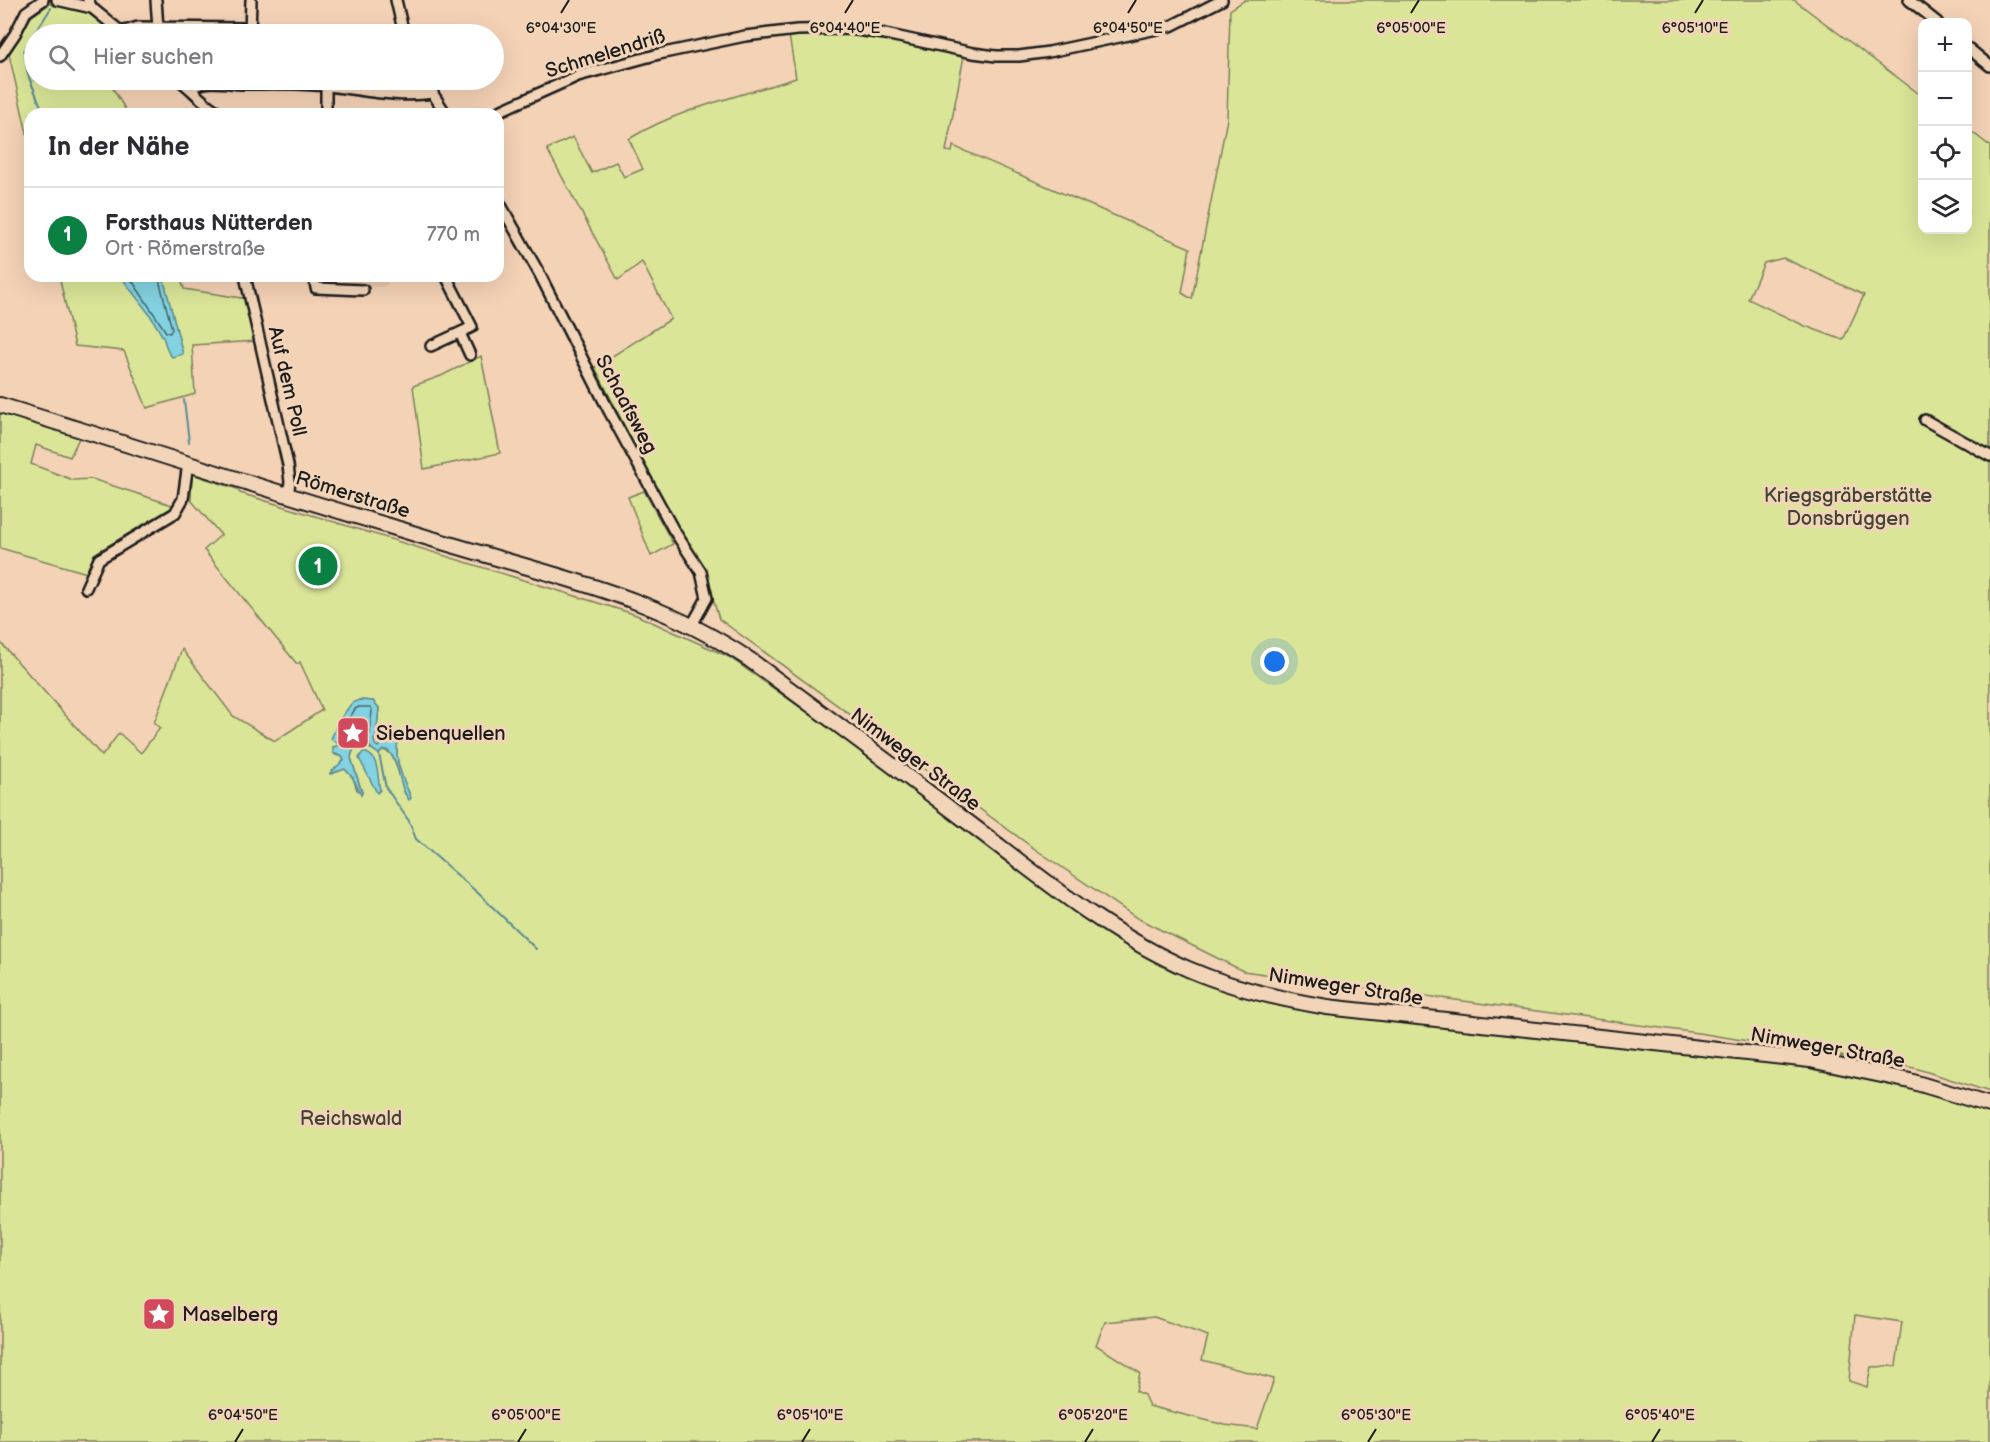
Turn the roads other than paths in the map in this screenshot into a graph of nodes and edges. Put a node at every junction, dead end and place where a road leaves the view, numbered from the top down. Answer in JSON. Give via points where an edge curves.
{"nodes":[{"id":1,"x":43,"y":0,"type":"edge"},
{"id":2,"x":57,"y":0,"type":"edge"},
{"id":3,"x":156,"y":0,"type":"edge"},
{"id":4,"x":251,"y":0,"type":"edge"},
{"id":5,"x":396,"y":0,"type":"edge"},
{"id":6,"x":1222,"y":0,"type":"edge"},
{"id":7,"x":1910,"y":0,"type":"edge"},
{"id":8,"x":90,"y":4,"type":"edge"},
{"id":9,"x":1932,"y":18,"type":"edge"},
{"id":10,"x":112,"y":24,"type":"edge"},
{"id":11,"x":158,"y":24,"type":"edge"},
{"id":12,"x":250,"y":24,"type":"edge"},
{"id":13,"x":402,"y":24,"type":"edge"},
{"id":14,"x":1972,"y":51,"type":"edge"},
{"id":15,"x":0,"y":56,"type":"edge"},
{"id":16,"x":1990,"y":66,"type":"edge"},
{"id":17,"x":194,"y":90,"type":"edge"},
{"id":18,"x":326,"y":90,"type":"edge"},
{"id":19,"x":360,"y":90,"type":"edge"},
{"id":20,"x":431,"y":90,"type":"edge"},
{"id":21,"x":433,"y":93,"type":"junction"},
{"id":22,"x":214,"y":108,"type":"edge"},
{"id":23,"x":326,"y":108,"type":"edge"},
{"id":24,"x":442,"y":108,"type":"edge"},
{"id":25,"x":504,"y":109,"type":"edge"},
{"id":26,"x":504,"y":211,"type":"edge"},
{"id":27,"x":246,"y":282,"type":"edge"},
{"id":28,"x":315,"y":282,"type":"edge"},
{"id":29,"x":449,"y":282,"type":"edge"},
{"id":30,"x":363,"y":290,"type":"dead end"},
{"id":31,"x":460,"y":333,"type":"junction"},
{"id":32,"x":431,"y":346,"type":"dead end"},
{"id":33,"x":470,"y":355,"type":"dead end"},
{"id":34,"x":0,"y":405,"type":"edge"},
{"id":35,"x":1925,"y":420,"type":"dead end"},
{"id":36,"x":1990,"y":456,"type":"edge"},
{"id":37,"x":188,"y":463,"type":"junction"},
{"id":38,"x":288,"y":495,"type":"junction"},
{"id":39,"x":86,"y":588,"type":"dead end"},
{"id":40,"x":692,"y":626,"type":"junction"},
{"id":41,"x":1990,"y":1105,"type":"edge"}],
"edges":[{"from":1,"to":15,"type":"street","via":[[26,12]]},
{"from":2,"to":8,"type":"street"},
{"from":3,"to":11,"type":"street"},
{"from":4,"to":12,"type":"street"},
{"from":5,"to":13,"type":"street"},
{"from":6,"to":25,"type":"street","name":"Schmelendriß","via":[[1171,26],[1019,56],[973,53],[849,29],[745,36],[578,76]]},
{"from":7,"to":9,"type":"street"},
{"from":8,"to":10,"type":"street"},
{"from":14,"to":16,"type":"street"},
{"from":17,"to":22,"type":"street"},
{"from":18,"to":23,"type":"street"},
{"from":19,"to":21,"type":"street"},
{"from":20,"to":21,"type":"street"},
{"from":21,"to":24,"type":"street"},
{"from":26,"to":40,"type":"street","name":"Schaafsweg","via":[[667,519],[701,572],[706,598]]},
{"from":27,"to":38,"type":"street","name":"Auf dem Poll","via":[[288,465]]},
{"from":28,"to":30,"type":"street","via":[[316,288]]},
{"from":29,"to":31,"type":"street","via":[[472,327]]},
{"from":31,"to":32,"type":"street"},
{"from":31,"to":33,"type":"street"},
{"from":34,"to":37,"type":"main road","name":"Römerstraße"},
{"from":35,"to":36,"type":"street"},
{"from":37,"to":38,"type":"main road","name":"Römerstraße"},
{"from":37,"to":39,"type":"street","via":[[183,499],[175,513],[99,559]]},
{"from":38,"to":40,"type":"main road","name":"Römerstraße","via":[[591,585]]},
{"from":40,"to":41,"type":"main road","name":"Nimweger Straße","via":[[750,660],[1114,929],[1211,978],[1327,1007],[1810,1060],[1910,1081]]}]}
